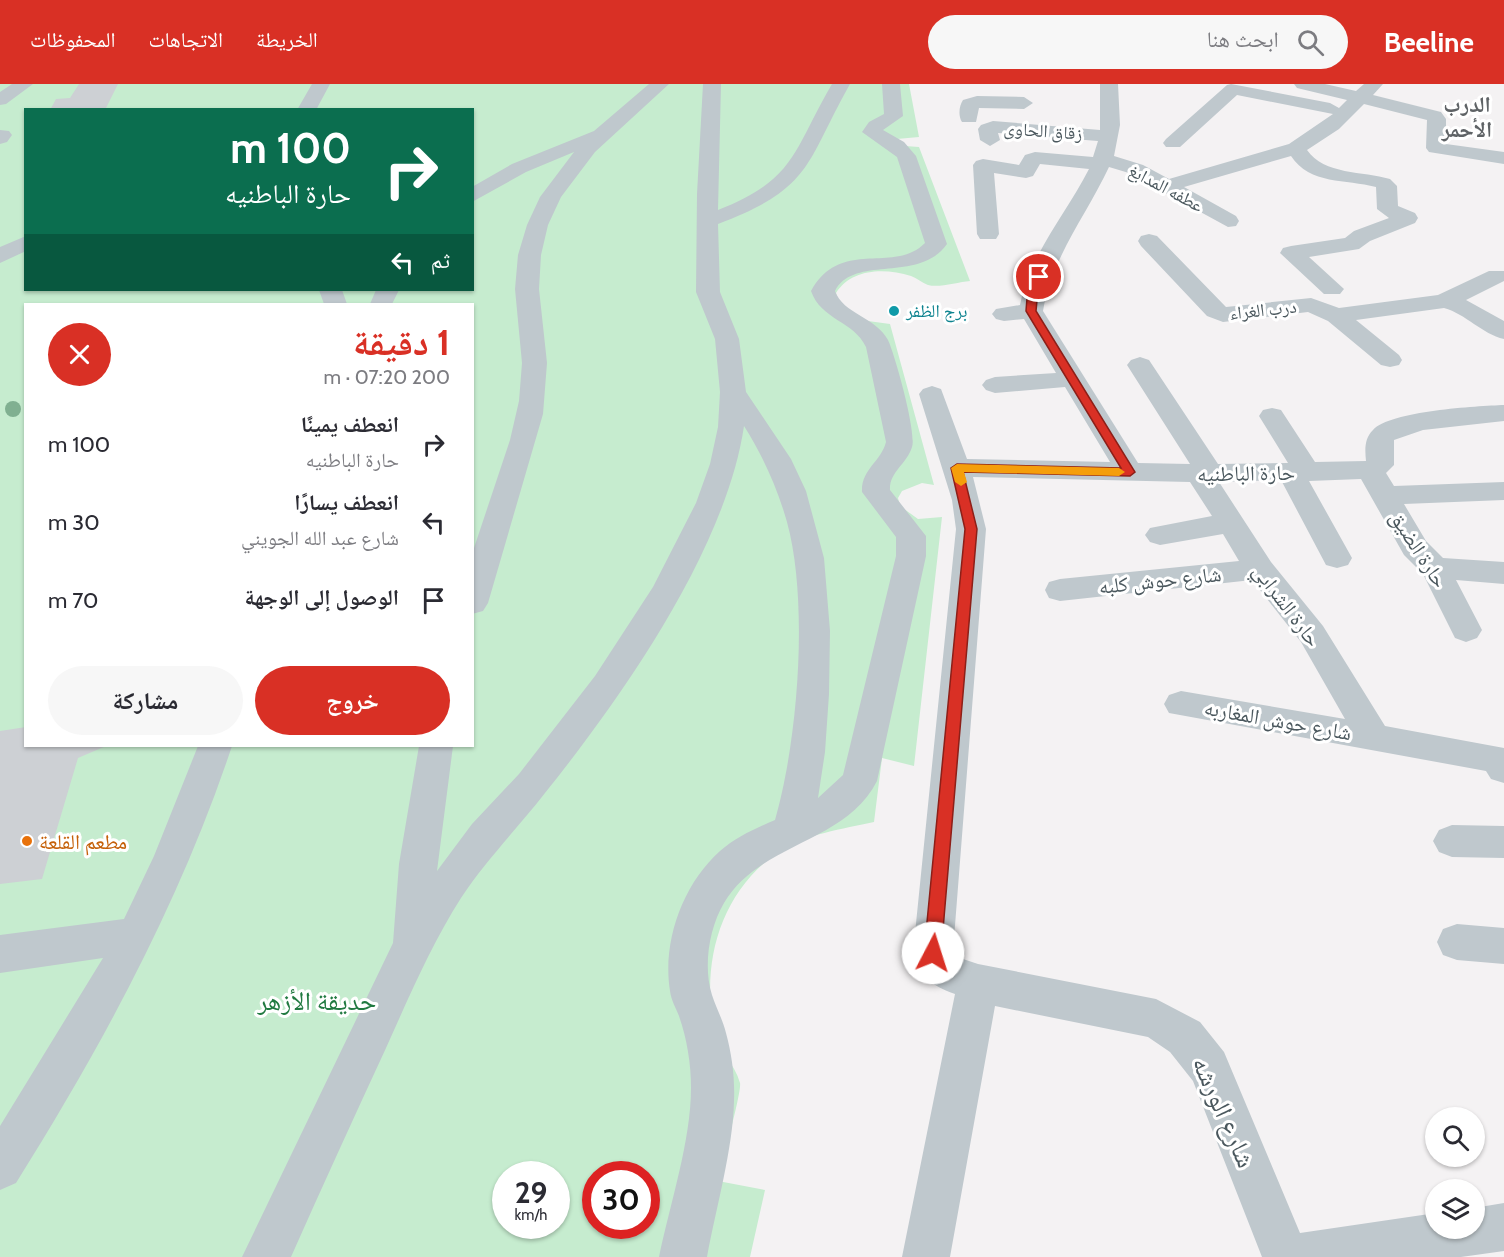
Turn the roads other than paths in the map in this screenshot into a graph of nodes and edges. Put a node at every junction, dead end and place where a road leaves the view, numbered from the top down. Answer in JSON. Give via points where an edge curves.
{"nodes":[{"id":1,"x":24,"y":84,"type":"edge"},
{"id":2,"x":321,"y":84,"type":"edge"},
{"id":3,"x":660,"y":84,"type":"edge"},
{"id":4,"x":712,"y":84,"type":"edge"},
{"id":5,"x":841,"y":84,"type":"edge"},
{"id":6,"x":891,"y":84,"type":"edge"},
{"id":7,"x":1109,"y":84,"type":"edge"},
{"id":8,"x":1303,"y":84,"type":"edge"},
{"id":9,"x":992,"y":93,"type":"edge"},
{"id":10,"x":1360,"y":98,"type":"edge"},
{"id":11,"x":0,"y":100,"type":"edge"},
{"id":12,"x":1024,"y":103,"type":"dead end"},
{"id":13,"x":307,"y":108,"type":"edge"},
{"id":14,"x":969,"y":118,"type":"dead end"},
{"id":15,"x":598,"y":135,"type":"junction"},
{"id":16,"x":1109,"y":136,"type":"junction"},
{"id":17,"x":990,"y":140,"type":"dead end"},
{"id":18,"x":1173,"y":142,"type":"dead end"},
{"id":19,"x":1296,"y":148,"type":"junction"},
{"id":20,"x":1504,"y":158,"type":"edge"},
{"id":21,"x":1102,"y":162,"type":"junction"},
{"id":22,"x":1166,"y":187,"type":"junction"},
{"id":23,"x":474,"y":195,"type":"edge"},
{"id":24,"x":707,"y":221,"type":"junction"},
{"id":25,"x":1228,"y":221,"type":"dead end"},
{"id":26,"x":988,"y":234,"type":"dead end"},
{"id":27,"x":1362,"y":236,"type":"junction"},
{"id":28,"x":1149,"y":242,"type":"dead end"},
{"id":29,"x":24,"y":243,"type":"edge"},
{"id":30,"x":1382,"y":249,"type":"dead end"},
{"id":31,"x":0,"y":256,"type":"edge"},
{"id":32,"x":1497,"y":276,"type":"dead end"},
{"id":33,"x":1332,"y":289,"type":"dead end"},
{"id":34,"x":1444,"y":301,"type":"junction"},
{"id":35,"x":1031,"y":311,"type":"junction"},
{"id":36,"x":1004,"y":314,"type":"dead end"},
{"id":37,"x":1336,"y":316,"type":"junction"},
{"id":38,"x":1504,"y":332,"type":"edge"},
{"id":39,"x":1390,"y":360,"type":"dead end"},
{"id":40,"x":1140,"y":365,"type":"dead end"},
{"id":41,"x":1072,"y":379,"type":"junction"},
{"id":42,"x":995,"y":385,"type":"dead end"},
{"id":43,"x":733,"y":392,"type":"junction"},
{"id":44,"x":932,"y":394,"type":"dead end"},
{"id":45,"x":1504,"y":413,"type":"edge"},
{"id":46,"x":1272,"y":416,"type":"dead end"},
{"id":47,"x":957,"y":468,"type":"junction"},
{"id":48,"x":1370,"y":470,"type":"junction"},
{"id":49,"x":1130,"y":472,"type":"junction"},
{"id":50,"x":1299,"y":472,"type":"junction"},
{"id":51,"x":1204,"y":473,"type":"junction"},
{"id":52,"x":1504,"y":491,"type":"edge"},
{"id":53,"x":1385,"y":496,"type":"junction"},
{"id":54,"x":1229,"y":523,"type":"junction"},
{"id":55,"x":1160,"y":535,"type":"dead end"},
{"id":56,"x":1337,"y":558,"type":"dead end"},
{"id":57,"x":1435,"y":568,"type":"junction"},
{"id":58,"x":1260,"y":569,"type":"junction"},
{"id":59,"x":1504,"y":573,"type":"edge"},
{"id":60,"x":475,"y":584,"type":"edge"},
{"id":61,"x":1060,"y":590,"type":"dead end"},
{"id":62,"x":1466,"y":630,"type":"dead end"},
{"id":63,"x":1181,"y":704,"type":"dead end"},
{"id":64,"x":1374,"y":737,"type":"junction"},
{"id":65,"x":215,"y":747,"type":"edge"},
{"id":66,"x":436,"y":747,"type":"edge"},
{"id":67,"x":1504,"y":769,"type":"edge"},
{"id":68,"x":791,"y":830,"type":"junction"},
{"id":69,"x":1452,"y":841,"type":"dead end"},
{"id":70,"x":1504,"y":842,"type":"edge"},
{"id":71,"x":136,"y":935,"type":"junction"},
{"id":72,"x":1457,"y":942,"type":"dead end"},
{"id":73,"x":412,"y":946,"type":"junction"},
{"id":74,"x":1504,"y":946,"type":"edge"},
{"id":75,"x":0,"y":954,"type":"edge"},
{"id":76,"x":978,"y":983,"type":"junction"},
{"id":77,"x":0,"y":1167,"type":"edge"},
{"id":78,"x":1504,"y":1227,"type":"edge"},
{"id":79,"x":266,"y":1257,"type":"edge"},
{"id":80,"x":683,"y":1257,"type":"edge"},
{"id":81,"x":926,"y":1257,"type":"edge"},
{"id":82,"x":1286,"y":1257,"type":"edge"},
{"id":83,"x":1298,"y":1257,"type":"edge"}],
"edges":[{"from":1,"to":11,"type":"street"},
{"from":2,"to":13,"type":"street"},
{"from":3,"to":15,"type":"street"},
{"from":4,"to":24,"type":"street"},
{"from":5,"to":24,"type":"street","via":[[798,166],[786,180],[753,202]]},
{"from":6,"to":68,"type":"street","via":[[894,116],[872,132],[906,156],[936,244],[932,251],[912,261],[851,268],[828,281],[823,291],[828,302],[869,332],[879,348],[900,442],[896,455],[879,472],[876,492],[910,536],[913,546],[859,781],[838,806]]},
{"from":7,"to":16,"type":"street"},
{"from":8,"to":10,"type":"street"},
{"from":9,"to":12,"type":"street"},
{"from":9,"to":14,"type":"street","via":[[970,104]]},
{"from":10,"to":18,"type":"street","via":[[1228,91]]},
{"from":10,"to":19,"type":"street"},
{"from":10,"to":20,"type":"street","via":[[1436,118],[1436,148]]},
{"from":15,"to":23,"type":"street","via":[[544,156]]},
{"from":15,"to":60,"type":"street","via":[[552,191],[531,248],[527,287],[536,352],[528,428]]},
{"from":16,"to":17,"type":"street","name":"زقاق الحاوى","via":[[993,127],[988,129]]},
{"from":16,"to":21,"type":"street"},
{"from":19,"to":22,"type":"street"},
{"from":19,"to":27,"type":"street","via":[[1302,162],[1314,169],[1387,186],[1388,209],[1407,218]]},
{"from":21,"to":22,"type":"street","name":"عطفه المدابغ","via":[[1136,169]]},
{"from":21,"to":26,"type":"street","name":"عطفه المدابغ","via":[[1033,158],[1026,172],[983,165]]},
{"from":21,"to":35,"type":"street","via":[[1044,264],[1033,290]]},
{"from":22,"to":25,"type":"street","name":"عطفه المدابغ"},
{"from":24,"to":43,"type":"street","via":[[708,292],[727,339]]},
{"from":27,"to":30,"type":"street"},
{"from":27,"to":33,"type":"street","via":[[1351,244],[1291,253]]},
{"from":28,"to":37,"type":"street","name":"درب الغراء","via":[[1219,313],[1311,305]]},
{"from":29,"to":31,"type":"street"},
{"from":32,"to":34,"type":"street"},
{"from":34,"to":37,"type":"street","name":"درب الغراء"},
{"from":34,"to":38,"type":"street","name":"درب الغراء","via":[[1463,306]]},
{"from":35,"to":36,"type":"street"},
{"from":35,"to":41,"type":"street"},
{"from":37,"to":39,"type":"street"},
{"from":40,"to":51,"type":"street","name":"حارة الشرابي"},
{"from":41,"to":42,"type":"street"},
{"from":41,"to":49,"type":"street"},
{"from":43,"to":68,"type":"street","via":[[776,454],[793,490],[813,571],[810,753]]},
{"from":43,"to":73,"type":"street","via":[[724,464],[691,546],[667,591],[607,685],[447,887]]},
{"from":44,"to":47,"type":"street","name":"شارع الورشه"},
{"from":45,"to":48,"type":"street","via":[[1395,428],[1383,434],[1379,442],[1380,465]]},
{"from":46,"to":50,"type":"street"},
{"from":47,"to":49,"type":"street","name":"حارة الباطنيه"},
{"from":47,"to":76,"type":"street","name":"شارع الورشه","via":[[971,529],[933,953],[947,972]]},
{"from":48,"to":50,"type":"street","name":"حارة الباطنيه"},
{"from":48,"to":53,"type":"street","name":"حارة الضيق"},
{"from":49,"to":51,"type":"street","name":"حارة الباطنيه"},
{"from":50,"to":51,"type":"street","name":"حارة الباطنيه"},
{"from":50,"to":56,"type":"street"},
{"from":51,"to":54,"type":"street","name":"حارة الشرابي"},
{"from":52,"to":53,"type":"street"},
{"from":53,"to":57,"type":"street","name":"حارة الضيق","via":[[1415,548]]},
{"from":54,"to":55,"type":"street"},
{"from":54,"to":58,"type":"street","name":"حارة الشرابي"},
{"from":57,"to":59,"type":"street"},
{"from":57,"to":62,"type":"street","name":"حارة الضيق"},
{"from":58,"to":61,"type":"street","name":"شارع حوش كلبه"},
{"from":58,"to":64,"type":"street","name":"حارة الشرابي","via":[[1312,634]]},
{"from":63,"to":64,"type":"street","name":"شارع حوش المغاربه"},
{"from":64,"to":67,"type":"street","name":"شارع حوش المغاربه","via":[[1491,758]]},
{"from":65,"to":71,"type":"street","via":[[186,826]]},
{"from":66,"to":73,"type":"street","via":[[418,864]]},
{"from":68,"to":80,"type":"street","via":[[759,844],[720,877],[703,902],[693,931],[688,962],[692,995],[709,1048],[712,1110]]},
{"from":69,"to":70,"type":"street"},
{"from":71,"to":75,"type":"street"},
{"from":71,"to":77,"type":"street","via":[[51,1089]]},
{"from":72,"to":74,"type":"street"},
{"from":73,"to":79,"type":"street"},
{"from":76,"to":81,"type":"street"},
{"from":76,"to":82,"type":"street","name":"شارع الورشه","via":[[1156,1019],[1185,1037],[1209,1067]]},
{"from":78,"to":83,"type":"street"}]}
